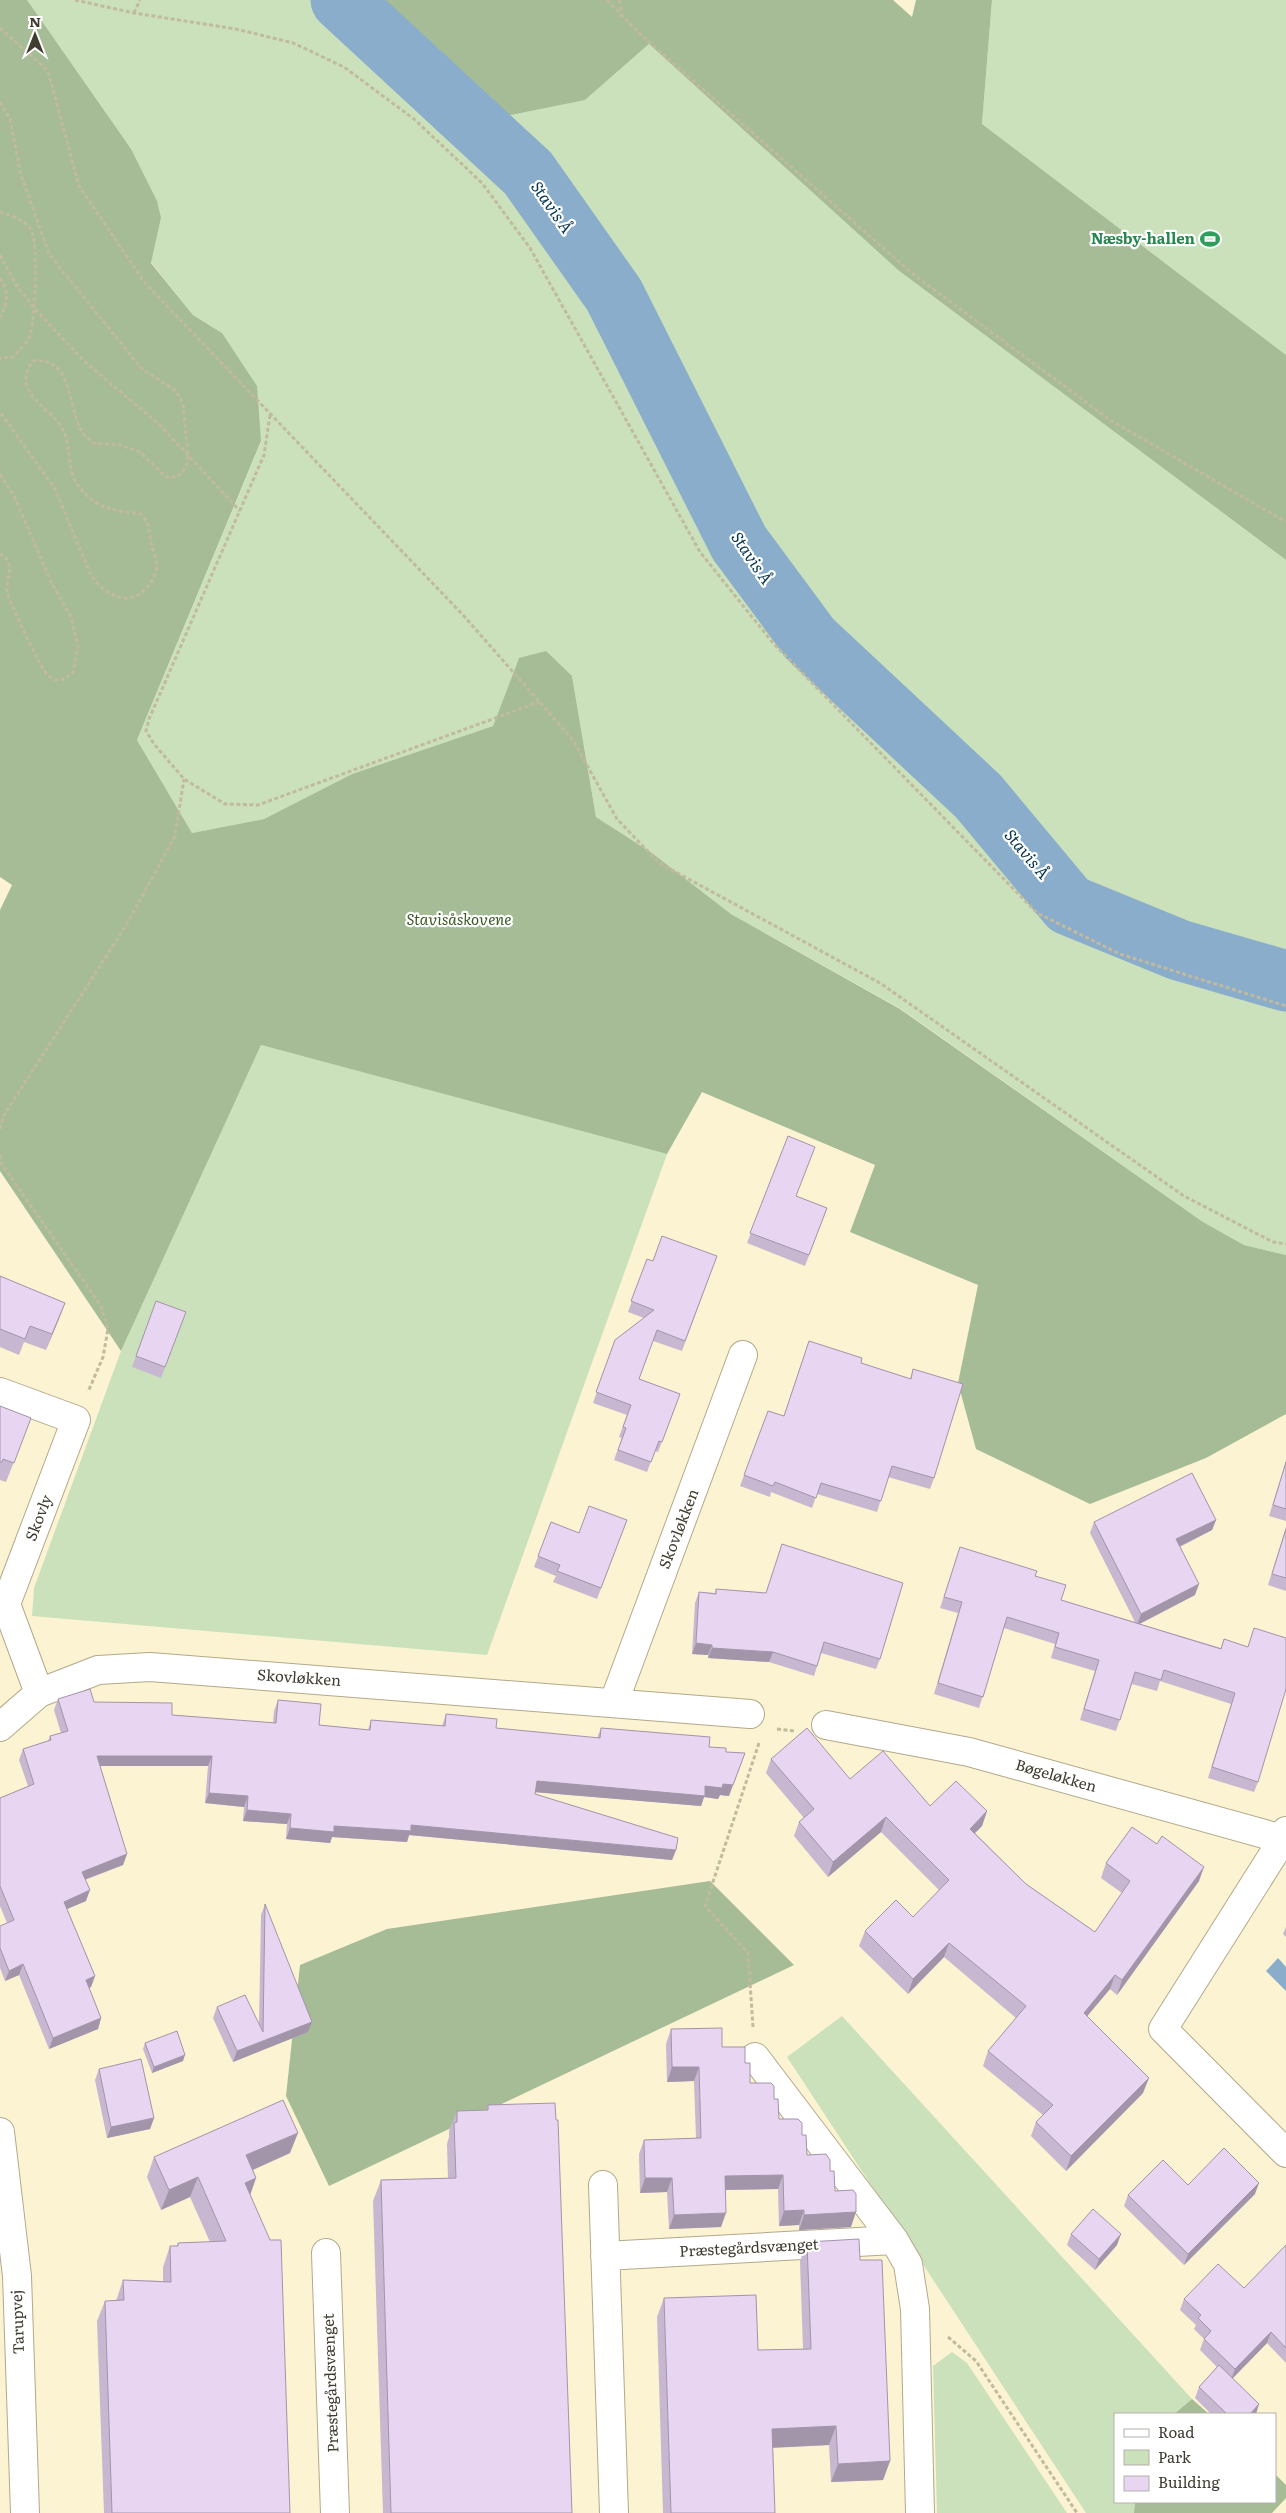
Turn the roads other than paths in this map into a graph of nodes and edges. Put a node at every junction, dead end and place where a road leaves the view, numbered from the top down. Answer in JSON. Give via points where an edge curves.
{"nodes":[{"id":1,"x":743,"y":1355,"type":"dead end"},
{"id":2,"x":0,"y":1392,"type":"edge"},
{"id":3,"x":39,"y":1693,"type":"junction"},
{"id":4,"x":614,"y":1702,"type":"junction"},
{"id":5,"x":757,"y":1721,"type":"road end"},
{"id":6,"x":826,"y":1725,"type":"road end"},
{"id":7,"x":0,"y":1727,"type":"edge"},
{"id":8,"x":1285,"y":1837,"type":"edge"},
{"id":9,"x":755,"y":2057,"type":"road end"},
{"id":10,"x":0,"y":2132,"type":"edge"},
{"id":11,"x":1286,"y":2153,"type":"edge"},
{"id":12,"x":603,"y":2185,"type":"dead end"},
{"id":13,"x":894,"y":2240,"type":"junction"},
{"id":14,"x":326,"y":2253,"type":"dead end"},
{"id":15,"x":605,"y":2256,"type":"junction"},
{"id":16,"x":25,"y":2513,"type":"edge"},
{"id":17,"x":335,"y":2513,"type":"edge"},
{"id":18,"x":614,"y":2513,"type":"edge"},
{"id":19,"x":920,"y":2513,"type":"edge"}],
"edges":[{"from":1,"to":4,"type":"street","name":"Skovløkken"},
{"from":2,"to":3,"type":"street","name":"Skovly","via":[[76,1420],[6,1604]]},
{"from":3,"to":4,"type":"street","name":"Skovløkken","via":[[98,1670],[150,1667]]},
{"from":3,"to":7,"type":"street","name":"Skovløkken"},
{"from":4,"to":5,"type":"street","name":"Skovløkken"},
{"from":6,"to":8,"type":"street","name":"Bøgeløkken","via":[[969,1752]]},
{"from":8,"to":11,"type":"street","name":"Bøgeløkken","via":[[1163,2029]]},
{"from":9,"to":13,"type":"street"},
{"from":10,"to":16,"type":"street","name":"Tarupvej","via":[[17,2276]]},
{"from":12,"to":15,"type":"street"},
{"from":13,"to":15,"type":"street","name":"Præstegårdsvænget"},
{"from":13,"to":19,"type":"street","via":[[908,2264],[915,2309]]},
{"from":14,"to":17,"type":"street","name":"Præstegårdsvænget"},
{"from":15,"to":18,"type":"street"}]}
